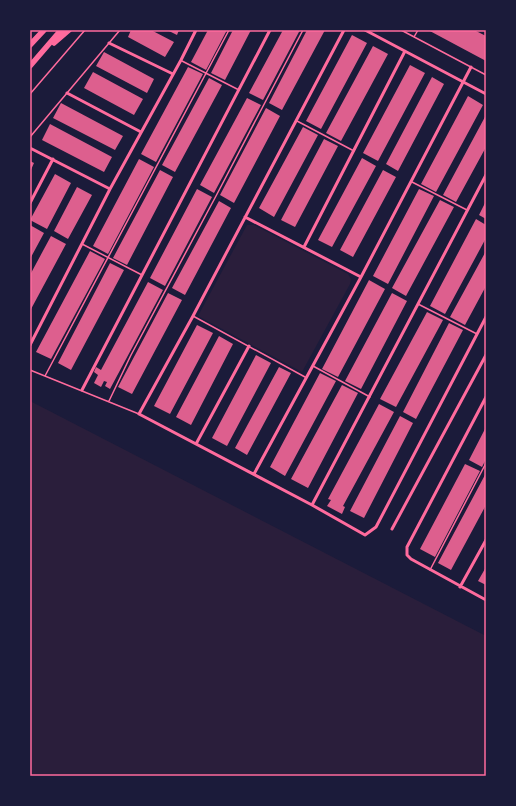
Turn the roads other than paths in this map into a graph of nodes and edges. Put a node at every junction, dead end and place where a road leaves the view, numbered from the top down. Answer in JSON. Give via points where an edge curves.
{"nodes":[{"id":1,"x":44,"y":30,"type":"edge"},
{"id":2,"x":61,"y":30,"type":"edge"},
{"id":3,"x":69,"y":30,"type":"edge"},
{"id":4,"x":120,"y":30,"type":"edge"},
{"id":5,"x":196,"y":30,"type":"edge"},
{"id":6,"x":229,"y":30,"type":"edge"},
{"id":7,"x":270,"y":30,"type":"edge"},
{"id":8,"x":303,"y":30,"type":"edge"},
{"id":9,"x":344,"y":30,"type":"edge"},
{"id":10,"x":365,"y":30,"type":"edge"},
{"id":11,"x":401,"y":30,"type":"edge"},
{"id":12,"x":418,"y":30,"type":"edge"},
{"id":13,"x":414,"y":37,"type":"junction"},
{"id":14,"x":109,"y":43,"type":"junction"},
{"id":15,"x":30,"y":45,"type":"edge"},
{"id":16,"x":405,"y":52,"type":"junction"},
{"id":17,"x":36,"y":59,"type":"junction"},
{"id":18,"x":181,"y":60,"type":"junction"},
{"id":19,"x":30,"y":66,"type":"edge"},
{"id":20,"x":471,"y":67,"type":"junction"},
{"id":21,"x":173,"y":74,"type":"junction"},
{"id":22,"x":207,"y":74,"type":"junction"},
{"id":23,"x":486,"y":75,"type":"edge"},
{"id":24,"x":463,"y":82,"type":"junction"},
{"id":25,"x":239,"y":90,"type":"junction"},
{"id":26,"x":67,"y":93,"type":"junction"},
{"id":27,"x":486,"y":94,"type":"edge"},
{"id":28,"x":296,"y":120,"type":"junction"},
{"id":29,"x":141,"y":132,"type":"junction"},
{"id":30,"x":30,"y":137,"type":"edge"},
{"id":31,"x":30,"y":148,"type":"edge"},
{"id":32,"x":354,"y":152,"type":"junction"},
{"id":33,"x":53,"y":159,"type":"junction"},
{"id":34,"x":486,"y":175,"type":"edge"},
{"id":35,"x":411,"y":182,"type":"junction"},
{"id":36,"x":110,"y":189,"type":"junction"},
{"id":37,"x":30,"y":203,"type":"edge"},
{"id":38,"x":467,"y":210,"type":"junction"},
{"id":39,"x":245,"y":217,"type":"junction"},
{"id":40,"x":82,"y":244,"type":"junction"},
{"id":41,"x":304,"y":247,"type":"junction"},
{"id":42,"x":108,"y":258,"type":"junction"},
{"id":43,"x":142,"y":275,"type":"junction"},
{"id":44,"x":361,"y":277,"type":"junction"},
{"id":45,"x":418,"y":304,"type":"junction"},
{"id":46,"x":193,"y":316,"type":"junction"},
{"id":47,"x":486,"y":317,"type":"edge"},
{"id":48,"x":477,"y":334,"type":"junction"},
{"id":49,"x":30,"y":345,"type":"edge"},
{"id":50,"x":249,"y":346,"type":"junction"},
{"id":51,"x":486,"y":355,"type":"edge"},
{"id":52,"x":313,"y":366,"type":"junction"},
{"id":53,"x":30,"y":370,"type":"edge"},
{"id":54,"x":45,"y":376,"type":"junction"},
{"id":55,"x":307,"y":378,"type":"junction"},
{"id":56,"x":82,"y":390,"type":"junction"},
{"id":57,"x":370,"y":397,"type":"junction"},
{"id":58,"x":486,"y":397,"type":"edge"},
{"id":59,"x":108,"y":401,"type":"junction"},
{"id":60,"x":139,"y":414,"type":"junction"},
{"id":61,"x":196,"y":444,"type":"junction"},
{"id":62,"x":486,"y":463,"type":"edge"},
{"id":63,"x":254,"y":474,"type":"junction"},
{"id":64,"x":312,"y":505,"type":"junction"},
{"id":65,"x":392,"y":530,"type":"dead end"},
{"id":66,"x":486,"y":540,"type":"edge"},
{"id":67,"x":430,"y":570,"type":"junction"},
{"id":68,"x":460,"y":586,"type":"junction"},
{"id":69,"x":486,"y":600,"type":"edge"}],
"edges":[{"from":1,"to":15,"type":"highway"},
{"from":2,"to":17,"type":"highway"},
{"from":3,"to":17,"type":"highway"},
{"from":4,"to":14,"type":"lane"},
{"from":5,"to":18,"type":"street"},
{"from":6,"to":22,"type":"lane"},
{"from":7,"to":25,"type":"street"},
{"from":8,"to":59,"type":"lane"},
{"from":9,"to":28,"type":"street"},
{"from":10,"to":16,"type":"street"},
{"from":11,"to":13,"type":"lane"},
{"from":12,"to":13,"type":"lane"},
{"from":13,"to":20,"type":"lane"},
{"from":14,"to":21,"type":"street"},
{"from":14,"to":26,"type":"lane"},
{"from":16,"to":24,"type":"street"},
{"from":16,"to":32,"type":"street"},
{"from":17,"to":19,"type":"highway"},
{"from":18,"to":21,"type":"street"},
{"from":18,"to":22,"type":"lane"},
{"from":20,"to":23,"type":"lane"},
{"from":20,"to":24,"type":"street"},
{"from":21,"to":29,"type":"street"},
{"from":22,"to":25,"type":"lane"},
{"from":22,"to":42,"type":"lane"},
{"from":24,"to":27,"type":"street"},
{"from":24,"to":35,"type":"street"},
{"from":25,"to":43,"type":"street"},
{"from":26,"to":29,"type":"street"},
{"from":26,"to":30,"type":"lane"},
{"from":28,"to":32,"type":"lane"},
{"from":28,"to":39,"type":"street"},
{"from":29,"to":36,"type":"street"},
{"from":31,"to":33,"type":"street"},
{"from":32,"to":41,"type":"street"},
{"from":33,"to":36,"type":"street"},
{"from":33,"to":37,"type":"street"},
{"from":34,"to":38,"type":"street"},
{"from":35,"to":38,"type":"lane"},
{"from":35,"to":44,"type":"street"},
{"from":36,"to":40,"type":"street"},
{"from":38,"to":45,"type":"street"},
{"from":39,"to":41,"type":"street"},
{"from":39,"to":46,"type":"street"},
{"from":40,"to":42,"type":"lane"},
{"from":40,"to":49,"type":"street"},
{"from":41,"to":44,"type":"street"},
{"from":42,"to":43,"type":"lane"},
{"from":42,"to":54,"type":"lane"},
{"from":43,"to":56,"type":"street"},
{"from":44,"to":52,"type":"street"},
{"from":45,"to":48,"type":"lane"},
{"from":45,"to":57,"type":"street"},
{"from":46,"to":50,"type":"lane"},
{"from":46,"to":60,"type":"street"},
{"from":47,"to":48,"type":"street"},
{"from":48,"to":64,"type":"street","via":[[376,527],[366,535]]},
{"from":50,"to":55,"type":"lane"},
{"from":50,"to":61,"type":"street"},
{"from":51,"to":65,"type":"street"},
{"from":52,"to":55,"type":"street"},
{"from":52,"to":57,"type":"lane"},
{"from":53,"to":54,"type":"lane"},
{"from":54,"to":56,"type":"lane"},
{"from":55,"to":63,"type":"street"},
{"from":56,"to":59,"type":"lane"},
{"from":57,"to":64,"type":"street"},
{"from":58,"to":67,"type":"street","via":[[407,547],[407,555]]},
{"from":59,"to":60,"type":"lane"},
{"from":60,"to":61,"type":"street"},
{"from":61,"to":63,"type":"street"},
{"from":62,"to":67,"type":"lane"},
{"from":63,"to":64,"type":"street"},
{"from":66,"to":68,"type":"street"},
{"from":67,"to":68,"type":"street"},
{"from":68,"to":69,"type":"street"}]}
